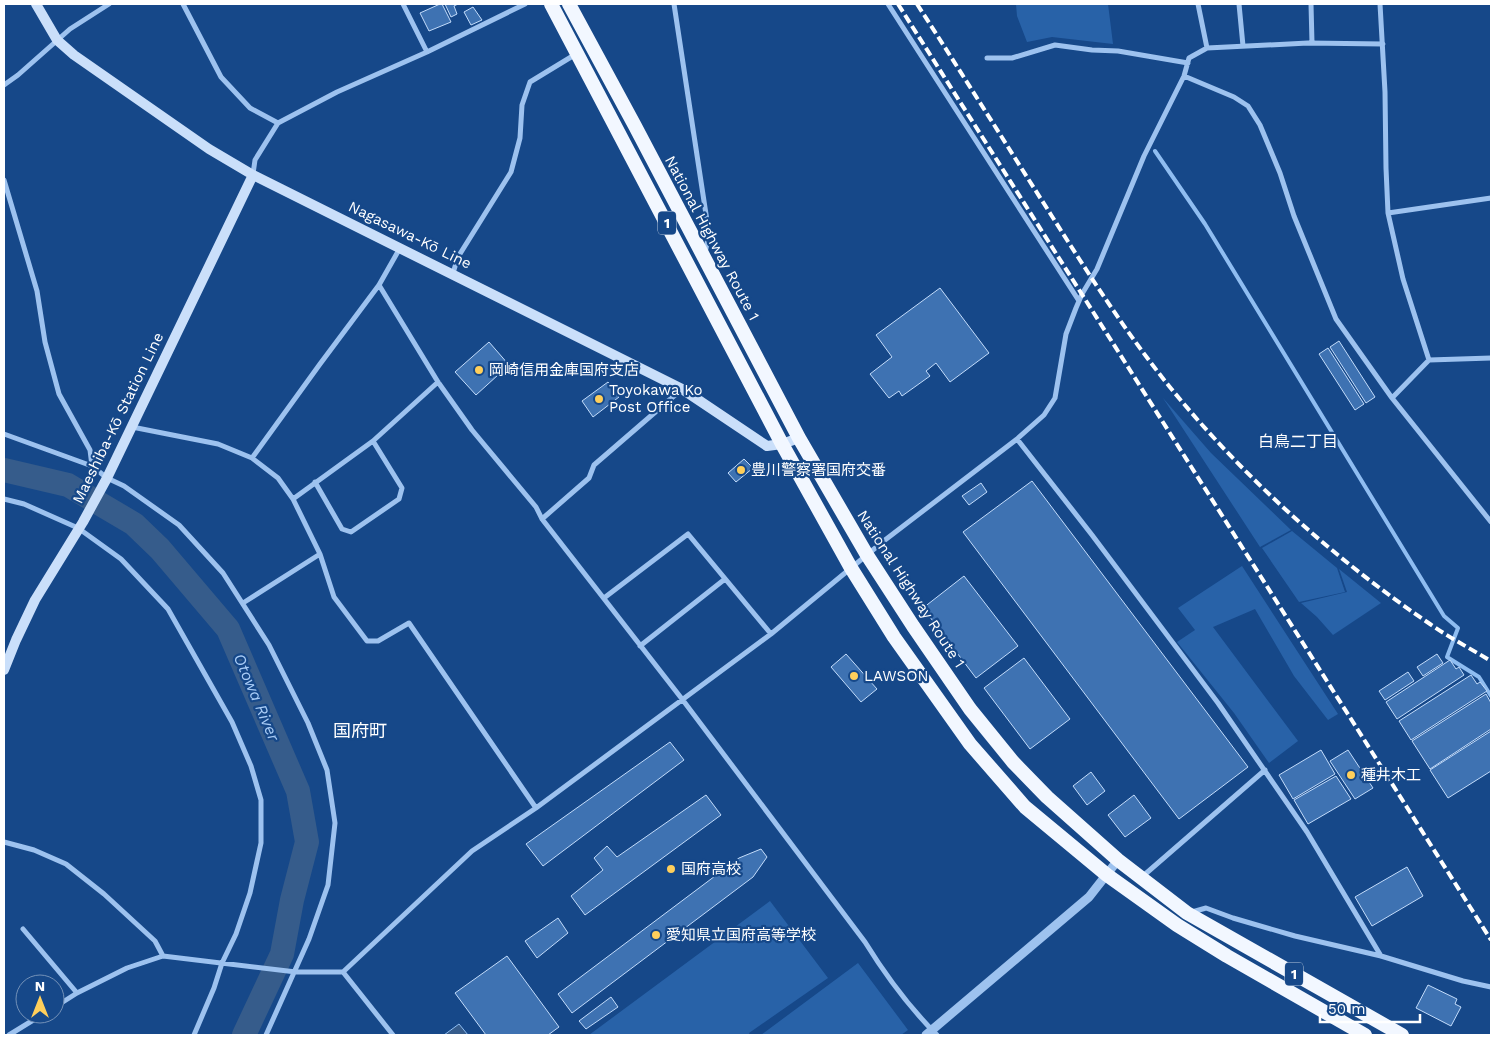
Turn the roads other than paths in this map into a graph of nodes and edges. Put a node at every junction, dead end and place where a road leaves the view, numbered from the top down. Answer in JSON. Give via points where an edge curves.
{"nodes":[{"id":1,"x":36,"y":4,"type":"edge"},
{"id":2,"x":109,"y":4,"type":"edge"},
{"id":3,"x":183,"y":4,"type":"edge"},
{"id":4,"x":403,"y":4,"type":"edge"},
{"id":5,"x":525,"y":4,"type":"edge"},
{"id":6,"x":550,"y":4,"type":"edge"},
{"id":7,"x":569,"y":4,"type":"edge"},
{"id":8,"x":674,"y":4,"type":"edge"},
{"id":9,"x":888,"y":4,"type":"edge"},
{"id":10,"x":1198,"y":4,"type":"edge"},
{"id":11,"x":1239,"y":4,"type":"edge"},
{"id":12,"x":1311,"y":4,"type":"edge"},
{"id":13,"x":1380,"y":4,"type":"edge"},
{"id":14,"x":57,"y":40,"type":"junction"},
{"id":15,"x":1312,"y":43,"type":"junction"},
{"id":16,"x":1383,"y":44,"type":"junction"},
{"id":17,"x":1243,"y":46,"type":"junction"},
{"id":18,"x":1206,"y":48,"type":"junction"},
{"id":19,"x":427,"y":52,"type":"junction"},
{"id":20,"x":576,"y":54,"type":"junction"},
{"id":21,"x":987,"y":58,"type":"dead end"},
{"id":22,"x":1188,"y":63,"type":"junction"},
{"id":23,"x":1184,"y":76,"type":"junction"},
{"id":24,"x":4,"y":85,"type":"edge"},
{"id":25,"x":278,"y":124,"type":"junction"},
{"id":26,"x":253,"y":175,"type":"junction"},
{"id":27,"x":4,"y":180,"type":"edge"},
{"id":28,"x":1491,"y":198,"type":"edge"},
{"id":29,"x":1388,"y":213,"type":"junction"},
{"id":30,"x":400,"y":248,"type":"junction"},
{"id":31,"x":704,"y":259,"type":"junction"},
{"id":32,"x":453,"y":273,"type":"junction"},
{"id":33,"x":379,"y":285,"type":"junction"},
{"id":34,"x":1079,"y":301,"type":"junction"},
{"id":35,"x":1491,"y":358,"type":"edge"},
{"id":36,"x":1429,"y":360,"type":"junction"},
{"id":37,"x":438,"y":382,"type":"junction"},
{"id":38,"x":682,"y":389,"type":"junction"},
{"id":39,"x":1392,"y":398,"type":"junction"},
{"id":40,"x":132,"y":427,"type":"junction"},
{"id":41,"x":4,"y":434,"type":"edge"},
{"id":42,"x":799,"y":438,"type":"junction"},
{"id":43,"x":1017,"y":439,"type":"junction"},
{"id":44,"x":373,"y":442,"type":"junction"},
{"id":45,"x":782,"y":444,"type":"junction"},
{"id":46,"x":252,"y":458,"type":"junction"},
{"id":47,"x":92,"y":466,"type":"junction"},
{"id":48,"x":107,"y":478,"type":"junction"},
{"id":49,"x":315,"y":482,"type":"junction"},
{"id":50,"x":4,"y":499,"type":"edge"},
{"id":51,"x":293,"y":499,"type":"junction"},
{"id":52,"x":542,"y":519,"type":"junction"},
{"id":53,"x":1491,"y":522,"type":"edge"},
{"id":54,"x":81,"y":525,"type":"junction"},
{"id":55,"x":320,"y":554,"type":"junction"},
{"id":56,"x":867,"y":555,"type":"junction"},
{"id":57,"x":851,"y":568,"type":"junction"},
{"id":58,"x":725,"y":579,"type":"junction"},
{"id":59,"x":604,"y":598,"type":"junction"},
{"id":60,"x":243,"y":603,"type":"junction"},
{"id":61,"x":771,"y":634,"type":"junction"},
{"id":62,"x":640,"y":646,"type":"junction"},
{"id":63,"x":4,"y":670,"type":"edge"},
{"id":64,"x":682,"y":699,"type":"junction"},
{"id":65,"x":1265,"y":770,"type":"junction"},
{"id":66,"x":536,"y":808,"type":"junction"},
{"id":67,"x":4,"y":842,"type":"edge"},
{"id":68,"x":1118,"y":860,"type":"junction"},
{"id":69,"x":1107,"y":875,"type":"junction"},
{"id":70,"x":1140,"y":878,"type":"junction"},
{"id":71,"x":1187,"y":913,"type":"junction"},
{"id":72,"x":23,"y":929,"type":"dead end"},
{"id":73,"x":163,"y":956,"type":"junction"},
{"id":74,"x":1382,"y":956,"type":"junction"},
{"id":75,"x":222,"y":963,"type":"junction"},
{"id":76,"x":296,"y":972,"type":"junction"},
{"id":77,"x":344,"y":972,"type":"junction"},
{"id":78,"x":1491,"y":987,"type":"edge"},
{"id":79,"x":77,"y":993,"type":"junction"},
{"id":80,"x":65,"y":1000,"type":"edge"},
{"id":81,"x":27,"y":1024,"type":"edge"},
{"id":82,"x":931,"y":1034,"type":"edge"},
{"id":83,"x":9,"y":1035,"type":"edge"},
{"id":84,"x":194,"y":1035,"type":"edge"},
{"id":85,"x":266,"y":1035,"type":"edge"},
{"id":86,"x":393,"y":1035,"type":"edge"},
{"id":87,"x":1366,"y":1035,"type":"edge"},
{"id":88,"x":1402,"y":1035,"type":"edge"}],
"edges":[{"from":1,"to":14,"type":"main road","name":"Nagasawa-Kō Line"},
{"from":2,"to":14,"type":"street"},
{"from":3,"to":25,"type":"street","via":[[221,77],[250,108]]},
{"from":4,"to":19,"type":"street"},
{"from":5,"to":19,"type":"street"},
{"from":6,"to":20,"type":"highway","number":"1"},
{"from":7,"to":31,"type":"highway","name":"National Highway Route 1","number":"1"},
{"from":8,"to":31,"type":"street","via":[[709,234]]},
{"from":9,"to":34,"type":"street"},
{"from":10,"to":18,"type":"street"},
{"from":11,"to":17,"type":"street"},
{"from":12,"to":15,"type":"street"},
{"from":13,"to":16,"type":"street"},
{"from":14,"to":24,"type":"street"},
{"from":14,"to":26,"type":"main road","name":"Nagasawa-Kō Line","via":[[209,149]]},
{"from":15,"to":16,"type":"street"},
{"from":15,"to":17,"type":"street"},
{"from":16,"to":29,"type":"street"},
{"from":17,"to":18,"type":"street"},
{"from":18,"to":22,"type":"street","via":[[1189,58]]},
{"from":19,"to":25,"type":"street","via":[[337,92]]},
{"from":20,"to":32,"type":"street","via":[[530,82],[522,105],[520,138],[511,172],[458,257]]},
{"from":20,"to":45,"type":"highway","number":"1"},
{"from":21,"to":22,"type":"street","via":[[1012,58],[1055,45],[1118,51]]},
{"from":22,"to":23,"type":"street"},
{"from":23,"to":34,"type":"street","via":[[1144,156],[1097,270]]},
{"from":23,"to":39,"type":"street","via":[[1248,106],[1260,125],[1280,173],[1336,319]]},
{"from":25,"to":26,"type":"street","via":[[255,160]]},
{"from":26,"to":30,"type":"main road","name":"Nagasawa-Kō Line"},
{"from":26,"to":40,"type":"main road","name":"Maeshiba-Kō Station Line"},
{"from":27,"to":47,"type":"street","via":[[37,291],[45,342],[59,394],[90,450]]},
{"from":28,"to":29,"type":"street"},
{"from":29,"to":36,"type":"street","via":[[1403,279]]},
{"from":30,"to":32,"type":"main road","name":"Nagasawa-Kō Line"},
{"from":30,"to":33,"type":"street"},
{"from":31,"to":42,"type":"highway","name":"National Highway Route 1","number":"1"},
{"from":32,"to":38,"type":"main road","name":"Nagasawa-Kō Line"},
{"from":33,"to":37,"type":"street"},
{"from":33,"to":46,"type":"street"},
{"from":34,"to":43,"type":"street","via":[[1066,334],[1055,398],[1044,415]]},
{"from":35,"to":36,"type":"street"},
{"from":36,"to":39,"type":"street"},
{"from":37,"to":44,"type":"street"},
{"from":37,"to":52,"type":"street"},
{"from":38,"to":45,"type":"main road","name":"Nagasawa-Kō Line","via":[[767,446]]},
{"from":38,"to":52,"type":"street","via":[[594,465],[589,478]]},
{"from":39,"to":53,"type":"street"},
{"from":40,"to":46,"type":"street","via":[[218,444]]},
{"from":40,"to":48,"type":"main road","name":"Maeshiba-Kō Station Line"},
{"from":41,"to":47,"type":"street"},
{"from":42,"to":45,"type":"main road","name":"Nagasawa-Kō Line"},
{"from":42,"to":56,"type":"highway","name":"National Highway Route 1","number":"1"},
{"from":43,"to":56,"type":"street"},
{"from":43,"to":65,"type":"street","via":[[1212,695]]},
{"from":44,"to":49,"type":"street"},
{"from":44,"to":49,"type":"street","via":[[402,488],[399,498],[351,532],[342,529]]},
{"from":45,"to":57,"type":"highway","number":"1"},
{"from":46,"to":51,"type":"street","via":[[278,478]]},
{"from":47,"to":48,"type":"street"},
{"from":48,"to":54,"type":"main road","name":"Maeshiba-Kō Station Line"},
{"from":48,"to":60,"type":"street","via":[[179,524],[223,573]]},
{"from":49,"to":51,"type":"street"},
{"from":50,"to":54,"type":"street"},
{"from":51,"to":55,"type":"street"},
{"from":52,"to":59,"type":"street"},
{"from":54,"to":63,"type":"main road","name":"Maeshiba-Kō Station Line","via":[[35,600]]},
{"from":54,"to":75,"type":"street","via":[[121,559],[168,609],[232,722],[251,766],[261,800],[260,843],[250,893]]},
{"from":55,"to":60,"type":"street"},
{"from":55,"to":66,"type":"street","via":[[334,597],[367,641],[378,641],[409,623]]},
{"from":56,"to":57,"type":"street"},
{"from":56,"to":68,"type":"highway","name":"National Highway Route 1","number":"1","via":[[970,709],[1013,762],[1047,798]]},
{"from":57,"to":61,"type":"street"},
{"from":57,"to":69,"type":"highway","number":"1","via":[[894,638],[970,744],[1025,807]]},
{"from":58,"to":59,"type":"street","via":[[688,534]]},
{"from":58,"to":61,"type":"street"},
{"from":58,"to":62,"type":"street"},
{"from":59,"to":62,"type":"street"},
{"from":60,"to":76,"type":"street","via":[[269,645],[308,723],[327,770],[335,824],[328,885]]},
{"from":61,"to":64,"type":"street"},
{"from":62,"to":64,"type":"street"},
{"from":64,"to":66,"type":"street"},
{"from":64,"to":82,"type":"street"},
{"from":65,"to":70,"type":"street"},
{"from":65,"to":74,"type":"street","via":[[1307,832]]},
{"from":66,"to":77,"type":"street","via":[[472,851]]},
{"from":67,"to":73,"type":"street","via":[[66,864],[155,941]]},
{"from":68,"to":69,"type":"street"},
{"from":68,"to":70,"type":"highway","name":"National Highway Route 1","number":"1"},
{"from":69,"to":82,"type":"street","via":[[1089,897]]},
{"from":69,"to":87,"type":"highway","number":"1","via":[[1218,951]]},
{"from":70,"to":71,"type":"highway","name":"National Highway Route 1","number":"1"},
{"from":71,"to":74,"type":"street","via":[[1206,908],[1296,936]]},
{"from":71,"to":88,"type":"highway","name":"National Highway Route 1","number":"1"},
{"from":72,"to":79,"type":"street"},
{"from":73,"to":75,"type":"street"},
{"from":73,"to":79,"type":"street","via":[[127,968]]},
{"from":74,"to":78,"type":"street","via":[[1464,982]]},
{"from":75,"to":76,"type":"street"},
{"from":75,"to":84,"type":"street"},
{"from":76,"to":77,"type":"street"},
{"from":76,"to":85,"type":"street"},
{"from":77,"to":86,"type":"street"},
{"from":79,"to":80,"type":"street"},
{"from":81,"to":83,"type":"street"}]}
